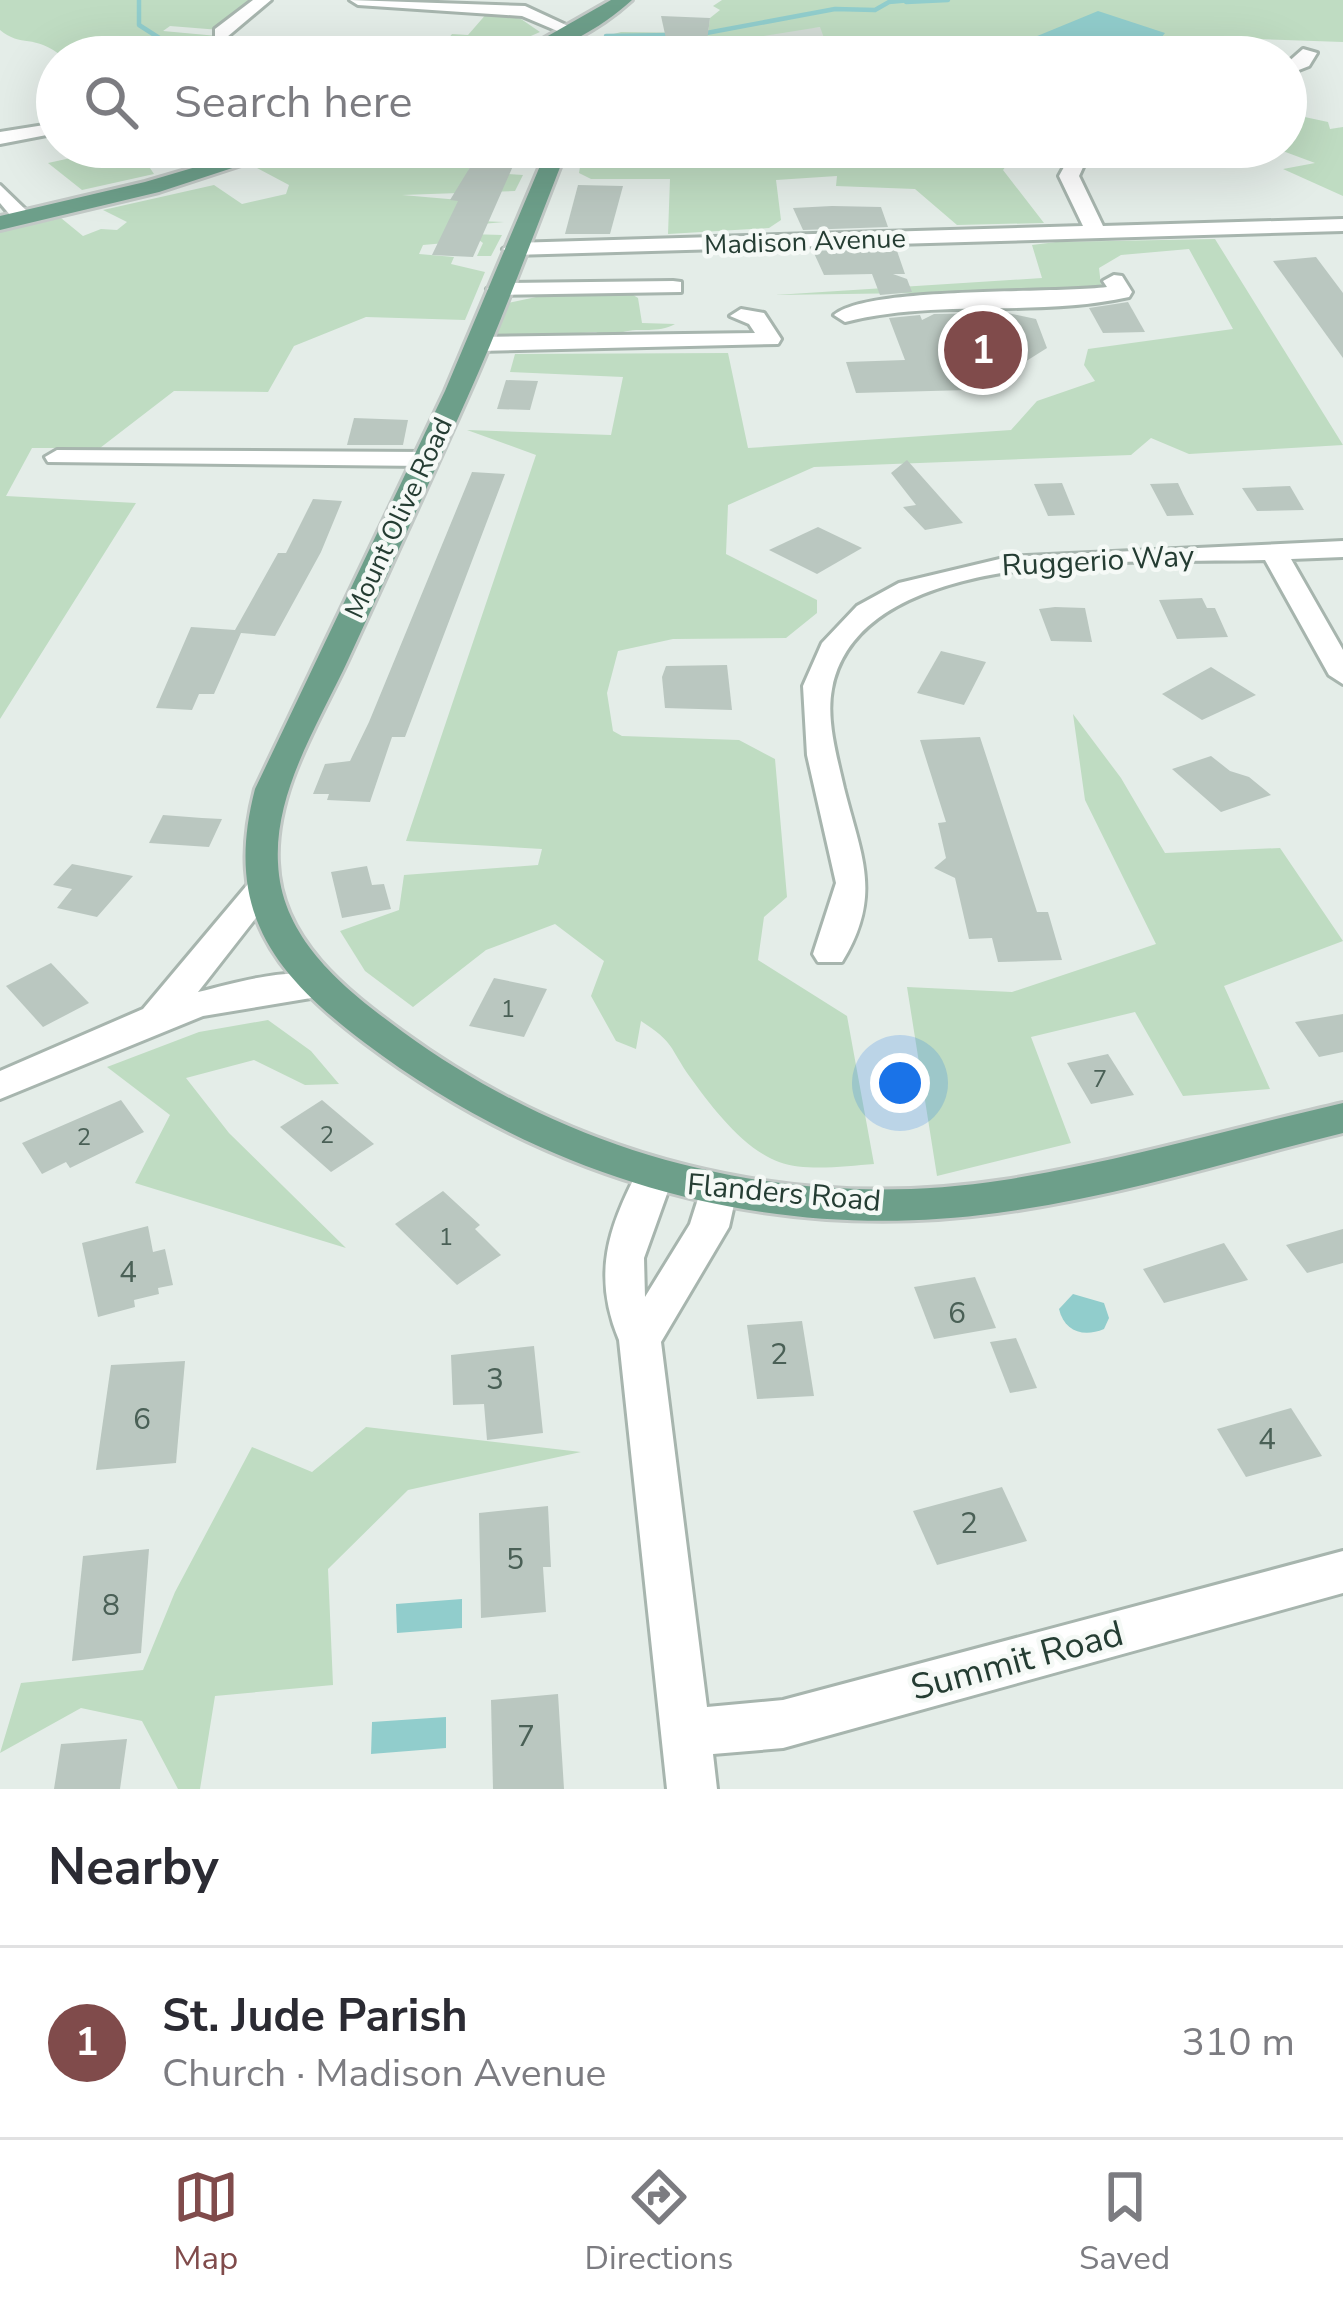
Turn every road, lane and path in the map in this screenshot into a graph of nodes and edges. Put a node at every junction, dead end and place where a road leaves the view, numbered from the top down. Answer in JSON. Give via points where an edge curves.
{"nodes":[{"id":1,"x":262,"y":0,"type":"edge"},
{"id":2,"x":358,"y":0,"type":"edge"},
{"id":3,"x":623,"y":0,"type":"edge"},
{"id":4,"x":449,"y":3,"type":"edge"},
{"id":5,"x":516,"y":5,"type":"edge"},
{"id":6,"x":220,"y":33,"type":"dead end"},
{"id":7,"x":575,"y":36,"type":"edge"},
{"id":8,"x":583,"y":36,"type":"edge"},
{"id":9,"x":1309,"y":53,"type":"dead end"},
{"id":10,"x":1307,"y":56,"type":"edge"},
{"id":11,"x":36,"y":132,"type":"edge"},
{"id":12,"x":0,"y":138,"type":"edge"},
{"id":13,"x":217,"y":168,"type":"edge"},
{"id":14,"x":549,"y":168,"type":"edge"},
{"id":15,"x":1073,"y":168,"type":"edge"},
{"id":16,"x":0,"y":191,"type":"edge"},
{"id":17,"x":11,"y":220,"type":"edge"},
{"id":18,"x":1343,"y":225,"type":"edge"},
{"id":19,"x":1097,"y":234,"type":"junction"},
{"id":20,"x":513,"y":248,"type":"junction"},
{"id":21,"x":1114,"y":280,"type":"dead end"},
{"id":22,"x":673,"y":287,"type":"dead end"},
{"id":23,"x":498,"y":290,"type":"junction"},
{"id":24,"x":845,"y":315,"type":"dead end"},
{"id":25,"x":741,"y":316,"type":"dead end"},
{"id":26,"x":478,"y":344,"type":"junction"},
{"id":27,"x":57,"y":457,"type":"dead end"},
{"id":28,"x":426,"y":459,"type":"junction"},
{"id":29,"x":1343,"y":549,"type":"edge"},
{"id":30,"x":1274,"y":552,"type":"junction"},
{"id":31,"x":1343,"y":675,"type":"edge"},
{"id":32,"x":260,"y":892,"type":"junction"},
{"id":33,"x":289,"y":947,"type":"joint"},
{"id":34,"x":830,"y":954,"type":"dead end"},
{"id":35,"x":323,"y":986,"type":"junction"},
{"id":36,"x":148,"y":1018,"type":"junction"},
{"id":37,"x":0,"y":1086,"type":"edge"},
{"id":38,"x":1343,"y":1118,"type":"edge"},
{"id":39,"x":654,"y":1178,"type":"junction"},
{"id":40,"x":718,"y":1191,"type":"junction"},
{"id":41,"x":640,"y":1340,"type":"junction"},
{"id":42,"x":1343,"y":1572,"type":"edge"},
{"id":43,"x":687,"y":1733,"type":"junction"},
{"id":44,"x":692,"y":1789,"type":"edge"}],
"edges":[{"from":1,"to":6,"type":"street"},
{"from":2,"to":4,"type":"street"},
{"from":3,"to":8,"type":"main road"},
{"from":4,"to":5,"type":"street"},
{"from":5,"to":7,"type":"street"},
{"from":9,"to":10,"type":"street"},
{"from":11,"to":12,"type":"street"},
{"from":13,"to":17,"type":"main road"},
{"from":14,"to":20,"type":"main road","name":"Mount Olive Road"},
{"from":15,"to":19,"type":"street","via":[[1069,176]]},
{"from":16,"to":17,"type":"street"},
{"from":18,"to":19,"type":"street","name":"Madison Avenue"},
{"from":19,"to":20,"type":"street","name":"Madison Avenue"},
{"from":20,"to":23,"type":"main road","name":"Mount Olive Road"},
{"from":21,"to":24,"type":"street","via":[[1121,292],[876,305]]},
{"from":22,"to":23,"type":"street"},
{"from":23,"to":26,"type":"main road","name":"Mount Olive Road"},
{"from":25,"to":26,"type":"street","via":[[755,317],[770,339]]},
{"from":26,"to":28,"type":"main road","name":"Mount Olive Road"},
{"from":27,"to":28,"type":"street"},
{"from":28,"to":32,"type":"main road","name":"Mount Olive Road","via":[[277,776],[259,837]]},
{"from":29,"to":30,"type":"street","name":"Ruggerio Way"},
{"from":30,"to":31,"type":"street"},
{"from":30,"to":34,"type":"street","name":"Ruggerio Way","via":[[992,566],[923,584],[860,620],[829,657],[817,692],[852,891]]},
{"from":32,"to":33,"type":"main road","name":"Mount Olive Road"},
{"from":32,"to":36,"type":"street","via":[[194,976]]},
{"from":33,"to":35,"type":"main road","name":"Flanders Road"},
{"from":35,"to":36,"type":"street","via":[[236,993]]},
{"from":35,"to":39,"type":"main road","name":"Flanders Road","via":[[472,1101]]},
{"from":36,"to":37,"type":"street"},
{"from":38,"to":40,"type":"main road","name":"Flanders Road","via":[[970,1200],[846,1202]]},
{"from":39,"to":40,"type":"main road","name":"Flanders Road"},
{"from":39,"to":41,"type":"street","via":[[621,1279],[621,1302]]},
{"from":40,"to":41,"type":"street","via":[[709,1227]]},
{"from":41,"to":43,"type":"street"},
{"from":42,"to":43,"type":"street","name":"Summit Road","via":[[783,1724]]},
{"from":43,"to":44,"type":"street"}]}
